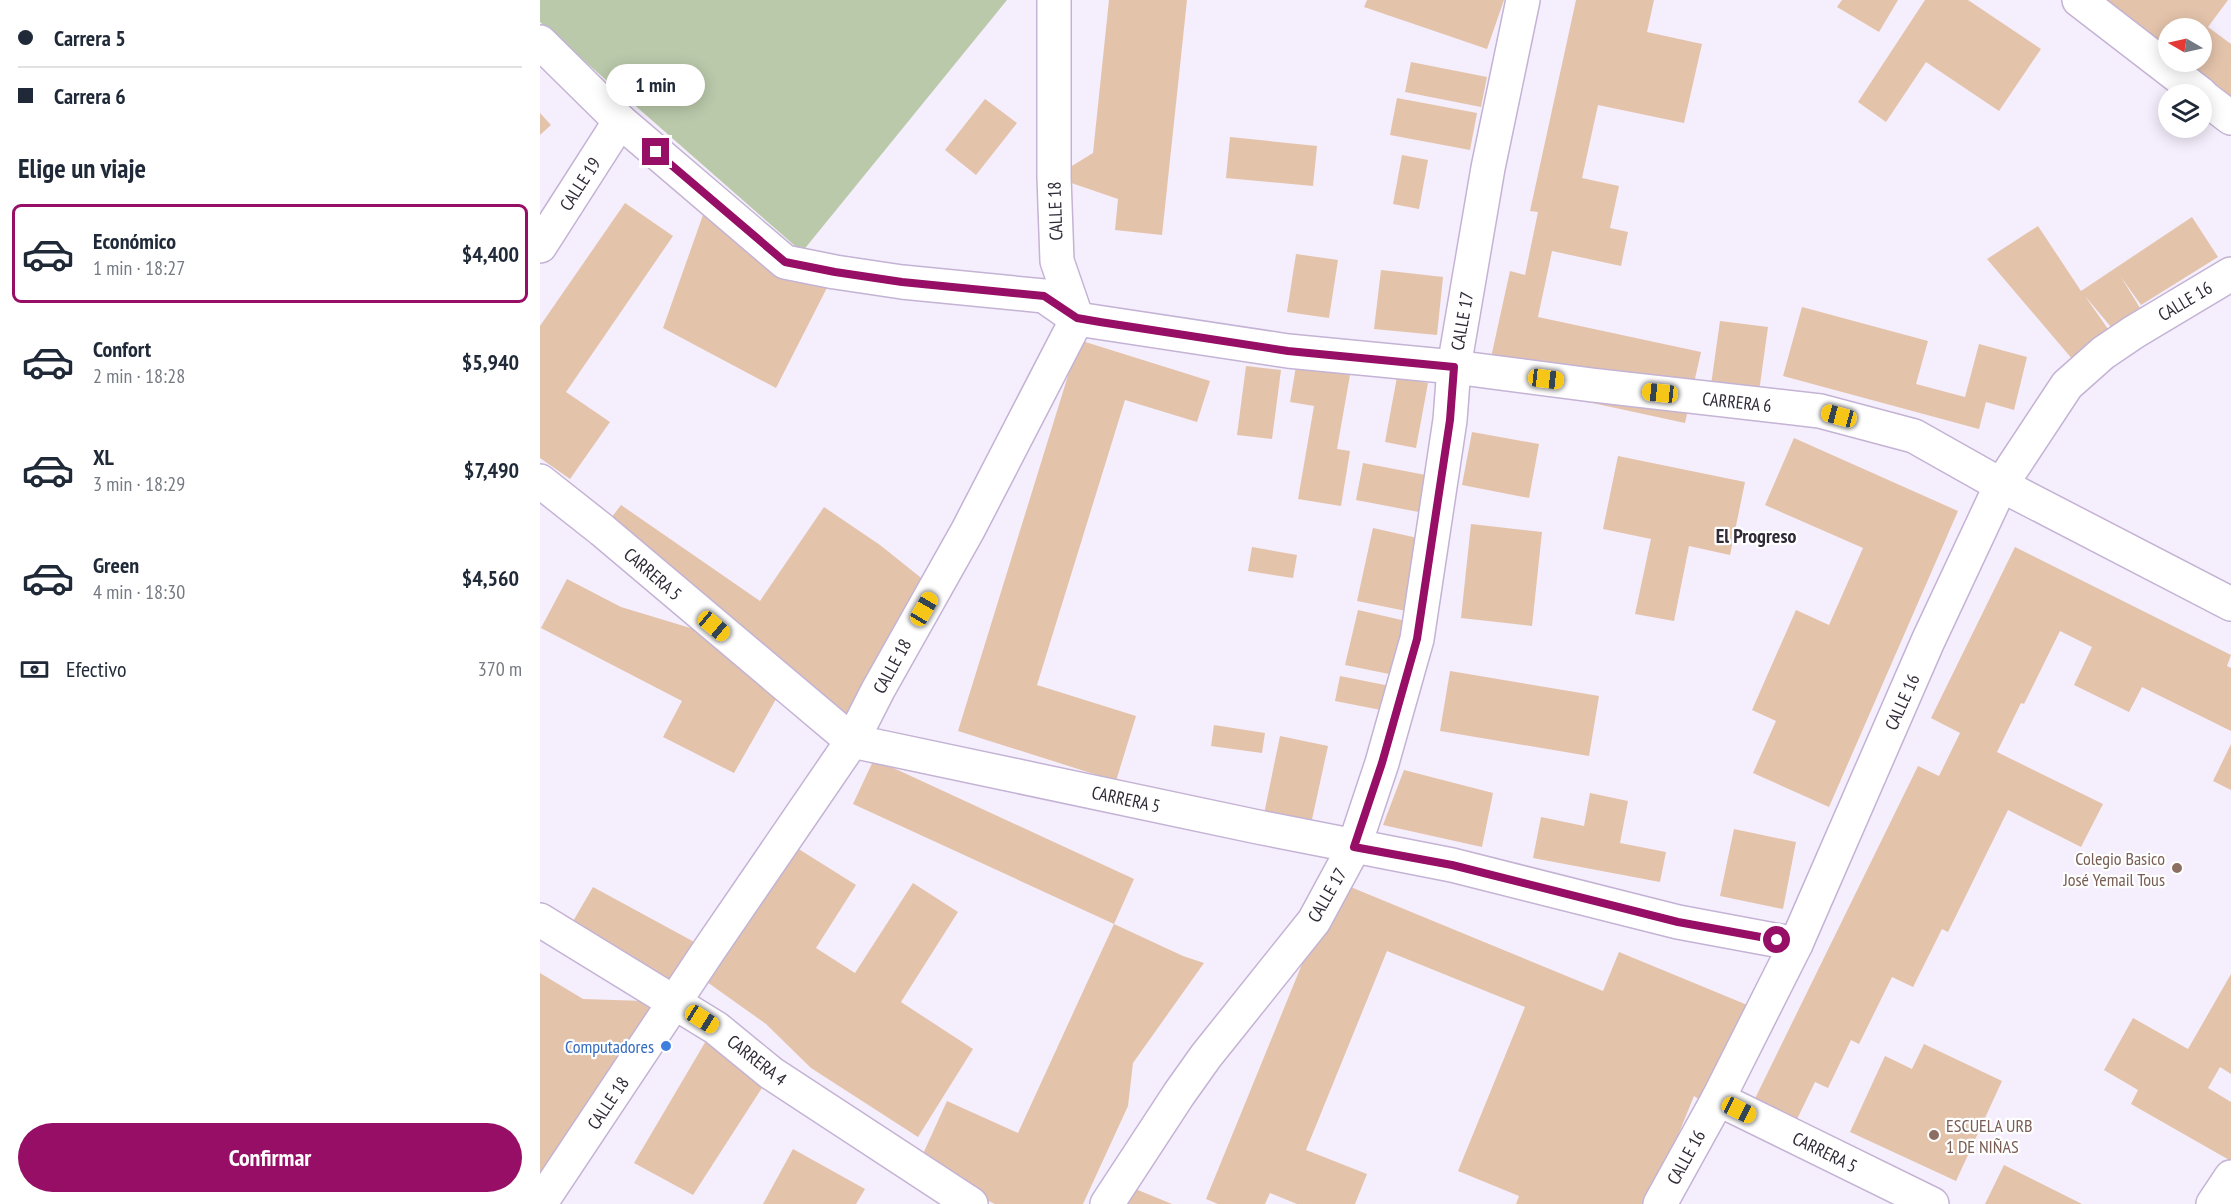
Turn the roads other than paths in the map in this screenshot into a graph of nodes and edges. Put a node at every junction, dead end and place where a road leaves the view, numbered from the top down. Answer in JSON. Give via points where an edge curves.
{"nodes":[{"id":1,"x":1054,"y":0,"type":"edge"},
{"id":2,"x":1523,"y":0,"type":"edge"},
{"id":3,"x":2079,"y":0,"type":"edge"},
{"id":4,"x":540,"y":42,"type":"edge"},
{"id":5,"x":2187,"y":84,"type":"edge"},
{"id":6,"x":2212,"y":103,"type":"edge"},
{"id":7,"x":2231,"y":118,"type":"edge"},
{"id":8,"x":620,"y":121,"type":"junction"},
{"id":9,"x":540,"y":246,"type":"edge"},
{"id":10,"x":2231,"y":274,"type":"edge"},
{"id":11,"x":1077,"y":318,"type":"junction"},
{"id":12,"x":1454,"y":367,"type":"junction"},
{"id":13,"x":540,"y":481,"type":"edge"},
{"id":14,"x":2001,"y":485,"type":"junction"},
{"id":15,"x":2231,"y":604,"type":"edge"},
{"id":16,"x":852,"y":741,"type":"junction"},
{"id":17,"x":1354,"y":847,"type":"junction"},
{"id":18,"x":540,"y":920,"type":"edge"},
{"id":19,"x":1796,"y":944,"type":"junction"},
{"id":20,"x":675,"y":1002,"type":"junction"},
{"id":21,"x":1718,"y":1099,"type":"junction"},
{"id":22,"x":2231,"y":1177,"type":"edge"},
{"id":23,"x":540,"y":1204,"type":"edge"},
{"id":24,"x":971,"y":1204,"type":"edge"},
{"id":25,"x":1107,"y":1204,"type":"edge"},
{"id":26,"x":1660,"y":1204,"type":"edge"},
{"id":27,"x":1932,"y":1204,"type":"edge"},
{"id":28,"x":2213,"y":1204,"type":"edge"}],
"edges":[{"from":1,"to":11,"type":"street","name":"CALLE 18","via":[[1057,261]]},
{"from":2,"to":12,"type":"street","name":"CALLE 17","via":[[1488,168]]},
{"from":3,"to":5,"type":"street"},
{"from":4,"to":8,"type":"street","name":"CARRERA 6"},
{"from":6,"to":7,"type":"street"},
{"from":8,"to":9,"type":"street","name":"CALLE 19"},
{"from":8,"to":11,"type":"street","name":"CARRERA 6","via":[[785,262],[902,282],[1044,296]]},
{"from":10,"to":14,"type":"street","name":"CALLE 16","via":[[2118,343],[2067,385]]},
{"from":11,"to":12,"type":"street","name":"CARRERA 6","via":[[1288,351]]},
{"from":11,"to":16,"type":"street","name":"CALLE 18","via":[[968,530]]},
{"from":12,"to":14,"type":"street","name":"CARRERA 6","via":[[1820,411],[1914,436]]},
{"from":12,"to":17,"type":"street","name":"CALLE 17","via":[[1450,420],[1417,639]]},
{"from":13,"to":16,"type":"street","name":"CARRERA 5"},
{"from":14,"to":15,"type":"street","name":"CARRERA 6"},
{"from":14,"to":19,"type":"street","name":"CALLE 16"},
{"from":16,"to":17,"type":"street","name":"CARRERA 5"},
{"from":16,"to":20,"type":"street","name":"CALLE 18"},
{"from":17,"to":19,"type":"street","name":"CARRERA 5","via":[[1452,865],[1678,922]]},
{"from":17,"to":25,"type":"street","name":"CALLE 17","via":[[1314,921],[1206,1056]]},
{"from":18,"to":20,"type":"street","name":"CARRERA 4"},
{"from":19,"to":21,"type":"street","name":"CALLE 16"},
{"from":20,"to":23,"type":"street","name":"CALLE 18"},
{"from":20,"to":24,"type":"street","name":"CARRERA 4","via":[[716,1028],[771,1073]]},
{"from":21,"to":26,"type":"street","name":"CALLE 16"},
{"from":21,"to":27,"type":"street","name":"CARRERA 5"},
{"from":22,"to":28,"type":"street"}]}
